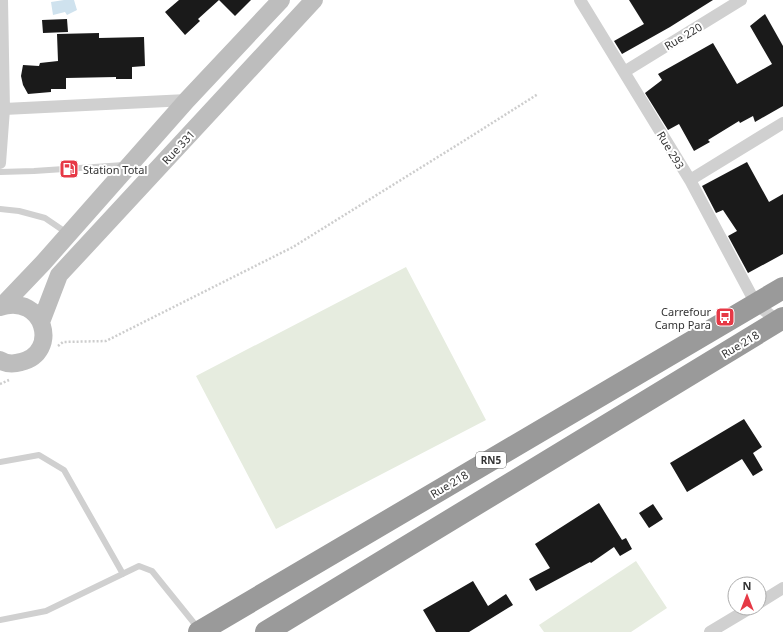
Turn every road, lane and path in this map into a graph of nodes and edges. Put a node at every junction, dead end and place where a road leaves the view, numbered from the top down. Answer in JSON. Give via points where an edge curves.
{"nodes":[{"id":1,"x":2,"y":0,"type":"edge"},
{"id":2,"x":281,"y":0,"type":"edge"},
{"id":3,"x":314,"y":0,"type":"edge"},
{"id":4,"x":580,"y":0,"type":"edge"},
{"id":5,"x":742,"y":0,"type":"edge"},
{"id":6,"x":624,"y":72,"type":"junction"},
{"id":7,"x":538,"y":94,"type":"dead end"},
{"id":8,"x":186,"y":100,"type":"junction"},
{"id":9,"x":4,"y":109,"type":"junction"},
{"id":10,"x":783,"y":123,"type":"edge"},
{"id":11,"x":0,"y":163,"type":"edge"},
{"id":12,"x":130,"y":164,"type":"junction"},
{"id":13,"x":0,"y":172,"type":"edge"},
{"id":14,"x":690,"y":180,"type":"junction"},
{"id":15,"x":0,"y":209,"type":"edge"},
{"id":16,"x":69,"y":234,"type":"junction"},
{"id":17,"x":783,"y":288,"type":"edge"},
{"id":18,"x":756,"y":304,"type":"junction"},
{"id":19,"x":0,"y":307,"type":"edge"},
{"id":20,"x":41,"y":322,"type":"junction"},
{"id":21,"x":781,"y":322,"type":"edge"},
{"id":22,"x":58,"y":346,"type":"dead end"},
{"id":23,"x":7,"y":368,"type":"edge"},
{"id":24,"x":0,"y":384,"type":"edge"},
{"id":25,"x":0,"y":462,"type":"edge"},
{"id":26,"x":123,"y":574,"type":"junction"},
{"id":27,"x":783,"y":588,"type":"edge"},
{"id":28,"x":767,"y":598,"type":"edge"},
{"id":29,"x":737,"y":616,"type":"edge"},
{"id":30,"x":0,"y":620,"type":"edge"},
{"id":31,"x":199,"y":632,"type":"edge"},
{"id":32,"x":266,"y":632,"type":"edge"},
{"id":33,"x":710,"y":632,"type":"edge"}],
"edges":[{"from":1,"to":9,"type":"street"},
{"from":2,"to":8,"type":"street"},
{"from":3,"to":20,"type":"street","name":"Rue 331","via":[[59,275]]},
{"from":4,"to":6,"type":"street","name":"Rue 293"},
{"from":5,"to":6,"type":"street","name":"Rue 220"},
{"from":6,"to":14,"type":"street","name":"Rue 293"},
{"from":7,"to":22,"type":"path","via":[[293,247],[106,340],[63,342]]},
{"from":8,"to":9,"type":"street"},
{"from":8,"to":12,"type":"street"},
{"from":9,"to":11,"type":"street"},
{"from":10,"to":14,"type":"street"},
{"from":12,"to":13,"type":"lane"},
{"from":12,"to":16,"type":"street"},
{"from":14,"to":18,"type":"street","name":"Rue 293"},
{"from":15,"to":16,"type":"lane","via":[[45,218]]},
{"from":16,"to":19,"type":"street"},
{"from":17,"to":18,"type":"highway","name":"Rue 218","number":"RN5"},
{"from":18,"to":21,"type":"street"},
{"from":18,"to":31,"type":"highway","name":"Rue 218","number":"RN5"},
{"from":19,"to":20,"type":"street","via":[[13,304],[24,306],[34,312]]},
{"from":20,"to":23,"type":"street","via":[[44,333],[42,344],[36,354],[27,361]]},
{"from":21,"to":32,"type":"highway","name":"Rue 218","number":"RN5"},
{"from":23,"to":24,"type":"path"},
{"from":25,"to":26,"type":"lane","via":[[38,455],[64,470]]},
{"from":26,"to":30,"type":"lane","via":[[46,610]]},
{"from":26,"to":31,"type":"lane","via":[[139,566],[152,571]]},
{"from":27,"to":28,"type":"street"},
{"from":29,"to":33,"type":"street"}]}
